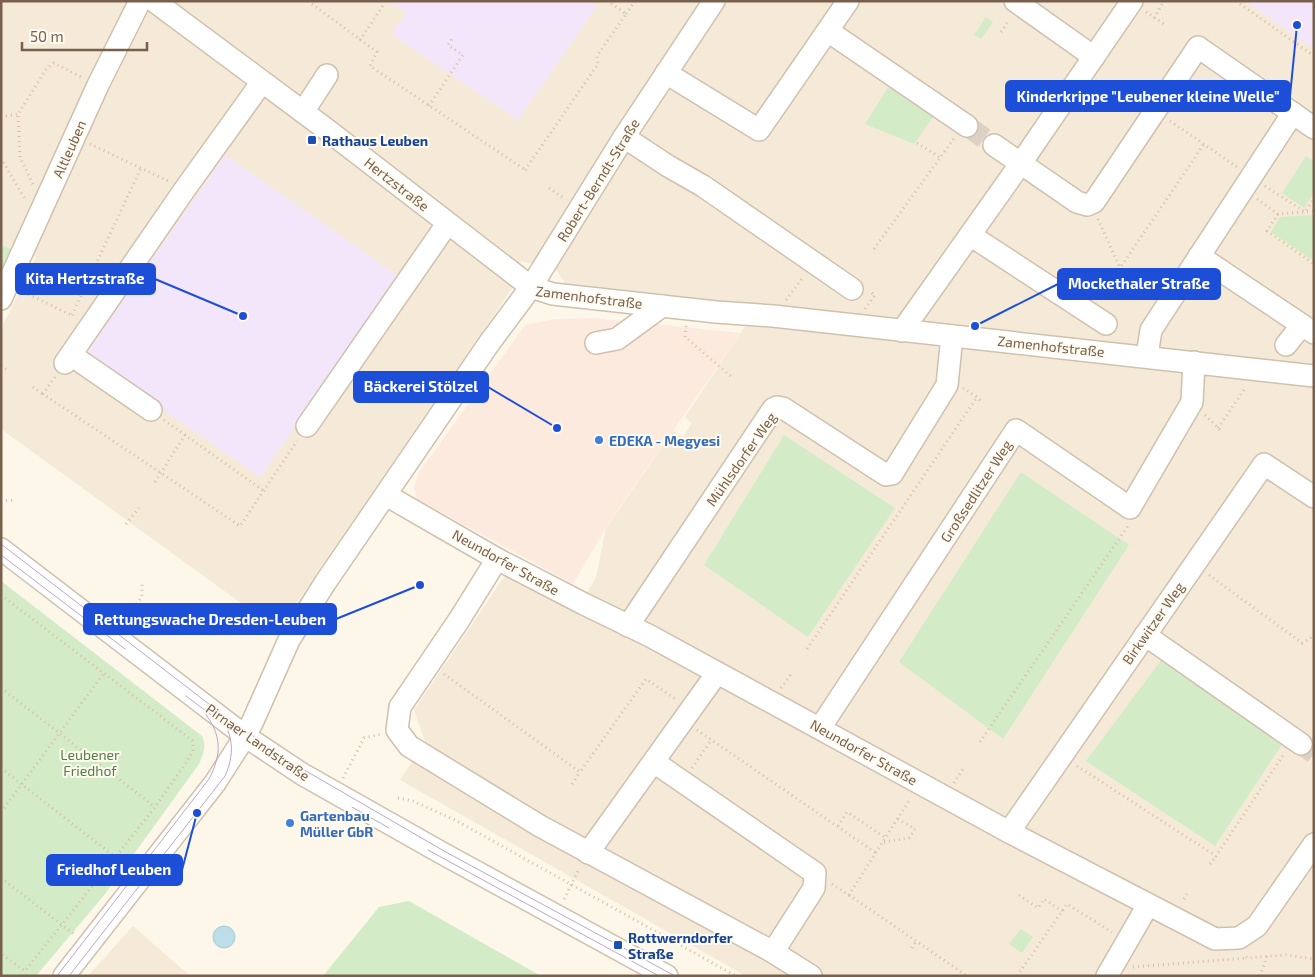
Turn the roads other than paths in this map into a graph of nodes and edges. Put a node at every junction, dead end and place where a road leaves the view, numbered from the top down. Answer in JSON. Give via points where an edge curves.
{"nodes":[{"id":1,"x":140,"y":1,"type":"edge"},
{"id":2,"x":154,"y":1,"type":"edge"},
{"id":3,"x":714,"y":1,"type":"edge"},
{"id":4,"x":848,"y":1,"type":"edge"},
{"id":5,"x":1014,"y":1,"type":"edge"},
{"id":6,"x":1132,"y":1,"type":"edge"},
{"id":7,"x":828,"y":31,"type":"junction"},
{"id":8,"x":1094,"y":57,"type":"junction"},
{"id":9,"x":666,"y":73,"type":"junction"},
{"id":10,"x":327,"y":75,"type":"dead end"},
{"id":11,"x":262,"y":82,"type":"junction"},
{"id":12,"x":303,"y":112,"type":"junction"},
{"id":13,"x":1293,"y":113,"type":"junction"},
{"id":14,"x":965,"y":126,"type":"tunnel mouth"},
{"id":15,"x":1314,"y":128,"type":"edge"},
{"id":16,"x":624,"y":137,"type":"junction"},
{"id":17,"x":994,"y":145,"type":"tunnel mouth"},
{"id":18,"x":1021,"y":163,"type":"junction"},
{"id":19,"x":447,"y":224,"type":"junction"},
{"id":20,"x":970,"y":235,"type":"junction"},
{"id":21,"x":1198,"y":256,"type":"junction"},
{"id":22,"x":531,"y":287,"type":"junction"},
{"id":23,"x":852,"y":289,"type":"dead end"},
{"id":24,"x":5,"y":292,"type":"edge"},
{"id":25,"x":662,"y":306,"type":"junction"},
{"id":26,"x":1106,"y":324,"type":"dead end"},
{"id":27,"x":1308,"y":329,"type":"edge"},
{"id":28,"x":902,"y":331,"type":"junction"},
{"id":29,"x":952,"y":336,"type":"junction"},
{"id":30,"x":596,"y":343,"type":"dead end"},
{"id":31,"x":1286,"y":345,"type":"dead end"},
{"id":32,"x":1147,"y":356,"type":"junction"},
{"id":33,"x":1194,"y":362,"type":"junction"},
{"id":34,"x":1314,"y":376,"type":"edge"},
{"id":35,"x":152,"y":410,"type":"road end"},
{"id":36,"x":307,"y":426,"type":"road end"},
{"id":37,"x":386,"y":495,"type":"junction"},
{"id":38,"x":1314,"y":497,"type":"edge"},
{"id":39,"x":1,"y":549,"type":"edge"},
{"id":40,"x":498,"y":559,"type":"junction"},
{"id":41,"x":628,"y":626,"type":"junction"},
{"id":42,"x":1145,"y":635,"type":"junction"},
{"id":43,"x":717,"y":673,"type":"junction"},
{"id":44,"x":820,"y":728,"type":"junction"},
{"id":45,"x":245,"y":736,"type":"junction"},
{"id":46,"x":1297,"y":742,"type":"tunnel mouth"},
{"id":47,"x":654,"y":762,"type":"junction"},
{"id":48,"x":1009,"y":832,"type":"junction"},
{"id":49,"x":1314,"y":844,"type":"edge"},
{"id":50,"x":588,"y":853,"type":"junction"},
{"id":51,"x":1148,"y":905,"type":"junction"},
{"id":52,"x":773,"y":952,"type":"junction"},
{"id":53,"x":64,"y":976,"type":"edge"},
{"id":54,"x":667,"y":976,"type":"edge"},
{"id":55,"x":811,"y":976,"type":"edge"},
{"id":56,"x":1107,"y":976,"type":"edge"}],
"edges":[{"from":1,"to":24,"type":"street","name":"Altleuben","via":[[98,84]]},
{"from":2,"to":11,"type":"street","name":"Hertzstraße"},
{"from":3,"to":9,"type":"street","name":"Robert-Berndt-Straße"},
{"from":4,"to":7,"type":"street"},
{"from":5,"to":8,"type":"street"},
{"from":6,"to":8,"type":"street"},
{"from":7,"to":9,"type":"street","via":[[759,130]]},
{"from":7,"to":14,"type":"street"},
{"from":8,"to":18,"type":"street"},
{"from":9,"to":16,"type":"street","name":"Robert-Berndt-Straße"},
{"from":10,"to":12,"type":"street"},
{"from":11,"to":12,"type":"street","name":"Hertzstraße"},
{"from":11,"to":35,"type":"street","via":[[184,189],[68,359]]},
{"from":12,"to":19,"type":"street","name":"Hertzstraße"},
{"from":13,"to":15,"type":"street"},
{"from":13,"to":18,"type":"street","via":[[1198,47],[1094,202],[1087,205],[1077,202]]},
{"from":13,"to":21,"type":"street"},
{"from":16,"to":22,"type":"street","name":"Robert-Berndt-Straße"},
{"from":16,"to":23,"type":"street","via":[[703,186]]},
{"from":17,"to":18,"type":"street"},
{"from":18,"to":20,"type":"street"},
{"from":19,"to":22,"type":"street","name":"Hertzstraße"},
{"from":19,"to":36,"type":"street"},
{"from":20,"to":26,"type":"street","name":"Zamenhofstraße"},
{"from":20,"to":28,"type":"street"},
{"from":21,"to":27,"type":"street"},
{"from":21,"to":32,"type":"street","via":[[1151,330]]},
{"from":22,"to":25,"type":"street","name":"Zamenhofstraße","via":[[553,294]]},
{"from":22,"to":37,"type":"street","name":"Zamenhofstraße"},
{"from":25,"to":28,"type":"street","name":"Zamenhofstraße"},
{"from":25,"to":30,"type":"street","via":[[617,339]]},
{"from":27,"to":31,"type":"street"},
{"from":28,"to":29,"type":"street","name":"Zamenhofstraße"},
{"from":29,"to":32,"type":"street","name":"Zamenhofstraße"},
{"from":29,"to":41,"type":"street","name":"Mühlsdorfer Weg","via":[[947,385],[892,474],[886,475],[783,408],[773,409]]},
{"from":32,"to":33,"type":"street","name":"Zamenhofstraße"},
{"from":33,"to":34,"type":"street","name":"Zamenhofstraße"},
{"from":33,"to":44,"type":"street","name":"Großsedlitzer Weg","via":[[1192,402],[1130,508],[1016,430]]},
{"from":37,"to":40,"type":"street","name":"Neundorfer Straße"},
{"from":37,"to":45,"type":"street","name":"Zamenhofstraße","via":[[289,640]]},
{"from":38,"to":42,"type":"street","name":"Birkwitzer Weg","via":[[1264,464]]},
{"from":39,"to":45,"type":"street","name":"Pirnaer Landstraße"},
{"from":40,"to":41,"type":"street","name":"Neundorfer Straße"},
{"from":40,"to":50,"type":"street","via":[[400,707],[397,730],[409,746]]},
{"from":41,"to":43,"type":"street","name":"Neundorfer Straße"},
{"from":42,"to":46,"type":"street"},
{"from":42,"to":48,"type":"street","name":"Birkwitzer Weg"},
{"from":43,"to":44,"type":"street","name":"Neundorfer Straße"},
{"from":43,"to":47,"type":"street"},
{"from":44,"to":48,"type":"street","name":"Neundorfer Straße"},
{"from":45,"to":53,"type":"street","name":"Zamenhofstraße","via":[[214,783]]},
{"from":45,"to":54,"type":"street","name":"Pirnaer Landstraße","via":[[278,760],[335,793]]},
{"from":47,"to":50,"type":"street"},
{"from":47,"to":52,"type":"street","via":[[815,873],[814,888]]},
{"from":48,"to":51,"type":"street","name":"Neundorfer Straße"},
{"from":49,"to":51,"type":"street","name":"Neundorfer Straße","via":[[1257,926],[1239,938],[1215,939]]},
{"from":50,"to":52,"type":"street"},
{"from":51,"to":56,"type":"street"},
{"from":52,"to":55,"type":"street"}]}
